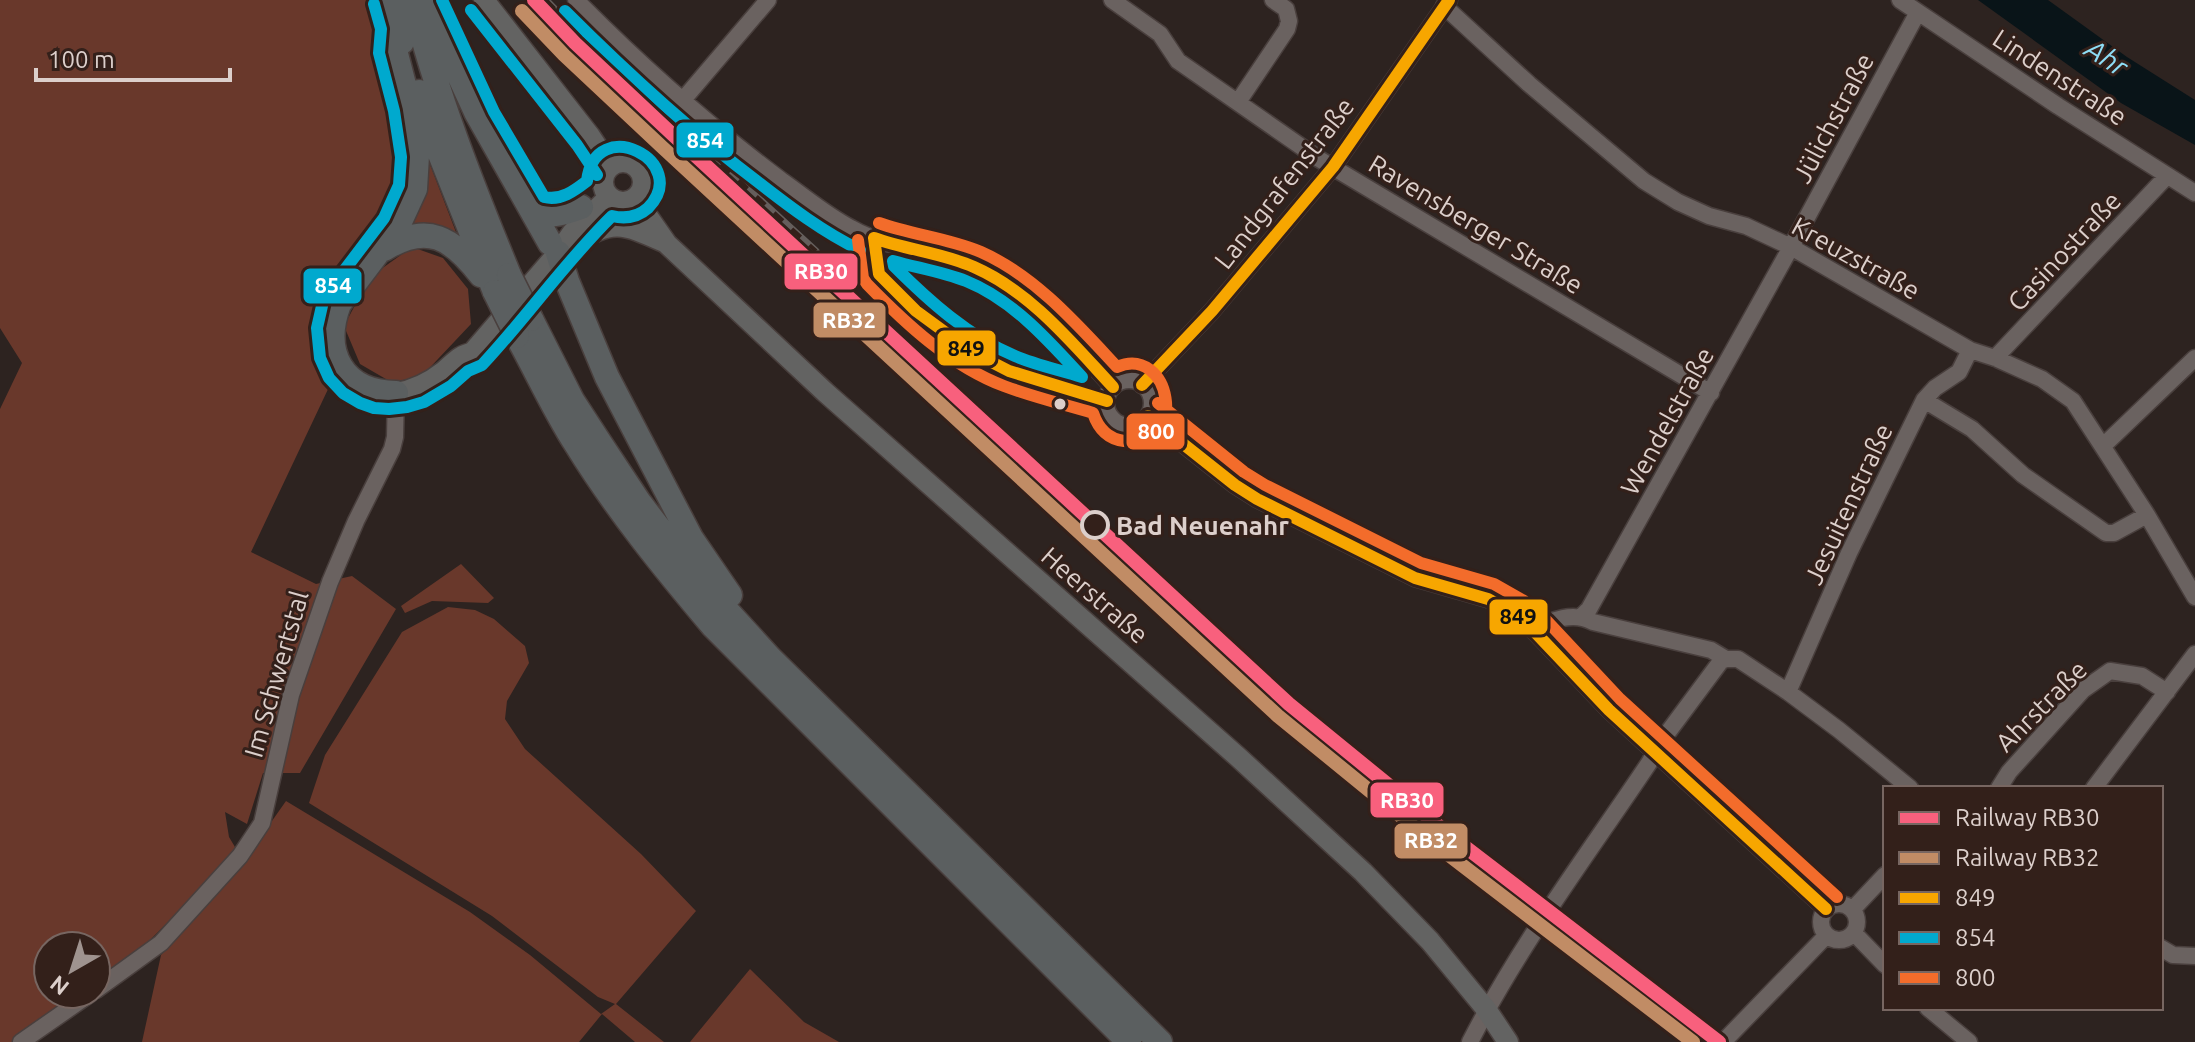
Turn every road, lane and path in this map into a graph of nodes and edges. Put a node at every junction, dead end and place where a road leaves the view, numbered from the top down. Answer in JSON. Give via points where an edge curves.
{"nodes":[{"id":1,"x":390,"y":0,"type":"edge"},
{"id":2,"x":413,"y":0,"type":"edge"},
{"id":3,"x":424,"y":0,"type":"edge"},
{"id":4,"x":484,"y":0,"type":"edge"},
{"id":5,"x":576,"y":0,"type":"edge"},
{"id":6,"x":768,"y":0,"type":"edge"},
{"id":7,"x":1112,"y":0,"type":"edge"},
{"id":8,"x":1273,"y":0,"type":"edge"},
{"id":9,"x":1900,"y":0,"type":"edge"},
{"id":10,"x":1446,"y":3,"type":"edge"},
{"id":11,"x":1918,"y":12,"type":"junction"},
{"id":12,"x":397,"y":28,"type":"junction"},
{"id":13,"x":682,"y":101,"type":"junction"},
{"id":14,"x":1238,"y":102,"type":"junction"},
{"id":15,"x":610,"y":166,"type":"junction"},
{"id":16,"x":1333,"y":167,"type":"junction"},
{"id":17,"x":2167,"y":176,"type":"junction"},
{"id":18,"x":606,"y":193,"type":"junction"},
{"id":19,"x":2195,"y":193,"type":"edge"},
{"id":20,"x":635,"y":198,"type":"junction"},
{"id":21,"x":581,"y":207,"type":"junction"},
{"id":22,"x":532,"y":209,"type":"junction"},
{"id":23,"x":667,"y":244,"type":"junction"},
{"id":24,"x":1791,"y":247,"type":"junction"},
{"id":25,"x":554,"y":248,"type":"junction"},
{"id":26,"x":380,"y":251,"type":"junction"},
{"id":27,"x":502,"y":283,"type":"junction"},
{"id":28,"x":524,"y":328,"type":"junction"},
{"id":29,"x":1970,"y":350,"type":"junction"},
{"id":30,"x":1995,"y":358,"type":"junction"},
{"id":31,"x":2195,"y":358,"type":"edge"},
{"id":32,"x":1142,"y":385,"type":"junction"},
{"id":33,"x":1113,"y":387,"type":"junction"},
{"id":34,"x":396,"y":393,"type":"junction"},
{"id":35,"x":1711,"y":393,"type":"junction"},
{"id":36,"x":1924,"y":400,"type":"junction"},
{"id":37,"x":1148,"y":416,"type":"junction"},
{"id":38,"x":2103,"y":446,"type":"junction"},
{"id":39,"x":2147,"y":515,"type":"junction"},
{"id":40,"x":2191,"y":590,"type":"edge"},
{"id":41,"x":1582,"y":616,"type":"junction"},
{"id":42,"x":1535,"y":632,"type":"junction"},
{"id":43,"x":2195,"y":654,"type":"edge"},
{"id":44,"x":770,"y":658,"type":"junction"},
{"id":45,"x":1732,"y":659,"type":"junction"},
{"id":46,"x":1788,"y":692,"type":"junction"},
{"id":47,"x":2167,"y":692,"type":"junction"},
{"id":48,"x":1655,"y":752,"type":"junction"},
{"id":49,"x":1908,"y":786,"type":"edge"},
{"id":50,"x":2000,"y":786,"type":"edge"},
{"id":51,"x":2096,"y":786,"type":"edge"},
{"id":52,"x":1883,"y":877,"type":"edge"},
{"id":53,"x":1826,"y":909,"type":"junction"},
{"id":54,"x":1852,"y":910,"type":"junction"},
{"id":55,"x":1854,"y":933,"type":"junction"},
{"id":56,"x":1826,"y":936,"type":"junction"},
{"id":57,"x":2163,"y":949,"type":"edge"},
{"id":58,"x":2195,"y":956,"type":"edge"},
{"id":59,"x":1883,"y":963,"type":"edge"},
{"id":60,"x":112,"y":978,"type":"edge"},
{"id":61,"x":1486,"y":1009,"type":"junction"},
{"id":62,"x":67,"y":1010,"type":"edge"},
{"id":63,"x":1930,"y":1010,"type":"edge"},
{"id":64,"x":21,"y":1042,"type":"edge"},
{"id":65,"x":1129,"y":1042,"type":"edge"},
{"id":66,"x":1160,"y":1042,"type":"edge"},
{"id":67,"x":1470,"y":1042,"type":"edge"},
{"id":68,"x":1508,"y":1042,"type":"edge"},
{"id":69,"x":1723,"y":1042,"type":"edge"},
{"id":70,"x":1969,"y":1042,"type":"edge"}],
"edges":[{"from":1,"to":12,"type":"highway"},
{"from":2,"to":27,"type":"highway"},
{"from":3,"to":22,"type":"highway","via":[[476,112]]},
{"from":4,"to":15,"type":"main road"},
{"from":5,"to":13,"type":"street"},
{"from":6,"to":13,"type":"street"},
{"from":7,"to":14,"type":"street","name":"Ravensberger Straße","via":[[1160,34],[1178,61]]},
{"from":8,"to":14,"type":"street","via":[[1286,9],[1287,29]]},
{"from":9,"to":11,"type":"street","name":"Lindenstraße"},
{"from":10,"to":16,"type":"street","name":"Landgrafenstraße"},
{"from":10,"to":24,"type":"street","name":"Kreuzstraße","via":[[1529,84],[1644,181],[1709,216]]},
{"from":11,"to":17,"type":"street","name":"Lindenstraße"},
{"from":11,"to":24,"type":"street","name":"Jülichstraße"},
{"from":12,"to":26,"type":"highway","via":[[395,50],[417,156],[415,189]]},
{"from":12,"to":27,"type":"highway","via":[[436,144]]},
{"from":13,"to":33,"type":"street","via":[[851,229],[973,266],[999,280],[1074,343]]},
{"from":14,"to":16,"type":"street","name":"Ravensberger Straße"},
{"from":15,"to":18,"type":"main road","via":[[603,176]]},
{"from":15,"to":20,"type":"main road","via":[[622,162],[639,170],[643,182]]},
{"from":16,"to":32,"type":"street","name":"Landgrafenstraße"},
{"from":16,"to":35,"type":"street","name":"Ravensberger Straße"},
{"from":17,"to":19,"type":"street","name":"Lindenstraße"},
{"from":17,"to":30,"type":"street","name":"Casinostraße"},
{"from":18,"to":20,"type":"main road","via":[[619,202]]},
{"from":18,"to":21,"type":"main road"},
{"from":18,"to":25,"type":"main road"},
{"from":20,"to":23,"type":"main road","name":"Heerstraße"},
{"from":21,"to":22,"type":"highway","via":[[556,215]]},
{"from":21,"to":25,"type":"main road"},
{"from":22,"to":25,"type":"highway"},
{"from":23,"to":25,"type":"main road","via":[[620,225]]},
{"from":23,"to":61,"type":"main road","name":"Heerstraße","via":[[825,392],[1363,872]]},
{"from":24,"to":29,"type":"street","name":"Kreuzstraße"},
{"from":24,"to":35,"type":"street","name":"Wendelstraße"},
{"from":25,"to":34,"type":"main road","via":[[472,353],[462,354],[425,384]]},
{"from":25,"to":44,"type":"highway","via":[[607,377],[691,538]]},
{"from":26,"to":27,"type":"highway","via":[[410,236],[437,237]]},
{"from":26,"to":34,"type":"highway","via":[[339,304],[332,341],[341,367],[359,385]]},
{"from":27,"to":28,"type":"highway","bridge":true},
{"from":28,"to":44,"type":"highway","via":[[639,502],[697,578]]},
{"from":28,"to":65,"type":"highway","via":[[575,443],[713,626]]},
{"from":29,"to":30,"type":"street","name":"Kreuzstraße"},
{"from":29,"to":36,"type":"street","name":"Jesuitenstraße","via":[[1959,372]]},
{"from":30,"to":38,"type":"street","name":"Kreuzstraße","via":[[2042,379],[2073,401]]},
{"from":31,"to":38,"type":"street"},
{"from":32,"to":33,"type":"street","via":[[1130,381]]},
{"from":32,"to":37,"type":"street","via":[[1152,400]]},
{"from":33,"to":37,"type":"street","via":[[1107,404],[1114,420],[1133,426]]},
{"from":34,"to":60,"type":"street","name":"Im Schwertstal","via":[[392,449],[330,582],[291,695],[262,823],[240,856],[161,943]]},
{"from":35,"to":41,"type":"street","name":"Wendelstraße"},
{"from":36,"to":39,"type":"street","via":[[1972,429],[2023,475],[2106,533]]},
{"from":36,"to":46,"type":"street","name":"Jesuitenstraße"},
{"from":37,"to":42,"type":"street","via":[[1257,499],[1415,578],[1502,605]]},
{"from":38,"to":39,"type":"street","name":"Kreuzstraße"},
{"from":39,"to":40,"type":"street","name":"Kreuzstraße"},
{"from":41,"to":42,"type":"street","via":[[1552,620]]},
{"from":41,"to":45,"type":"street"},
{"from":42,"to":48,"type":"street"},
{"from":43,"to":47,"type":"street"},
{"from":44,"to":66,"type":"highway"},
{"from":45,"to":46,"type":"street"},
{"from":45,"to":48,"type":"street","via":[[1721,661],[1710,674]]},
{"from":46,"to":49,"type":"street"},
{"from":47,"to":50,"type":"street","name":"Ahrstraße","via":[[2142,676],[2110,671],[2083,690]]},
{"from":47,"to":51,"type":"street"},
{"from":48,"to":53,"type":"street"},
{"from":48,"to":61,"type":"street"},
{"from":52,"to":54,"type":"street"},
{"from":53,"to":54,"type":"street","via":[[1838,904]]},
{"from":53,"to":56,"type":"street","via":[[1820,925]]},
{"from":54,"to":55,"type":"street","via":[[1857,919]]},
{"from":55,"to":56,"type":"street","via":[[1841,941]]},
{"from":55,"to":59,"type":"street"},
{"from":56,"to":69,"type":"street"},
{"from":57,"to":58,"type":"street"},
{"from":61,"to":67,"type":"street"},
{"from":61,"to":68,"type":"main road","name":"Heerstraße"},
{"from":62,"to":64,"type":"street"},
{"from":63,"to":70,"type":"street"}]}
